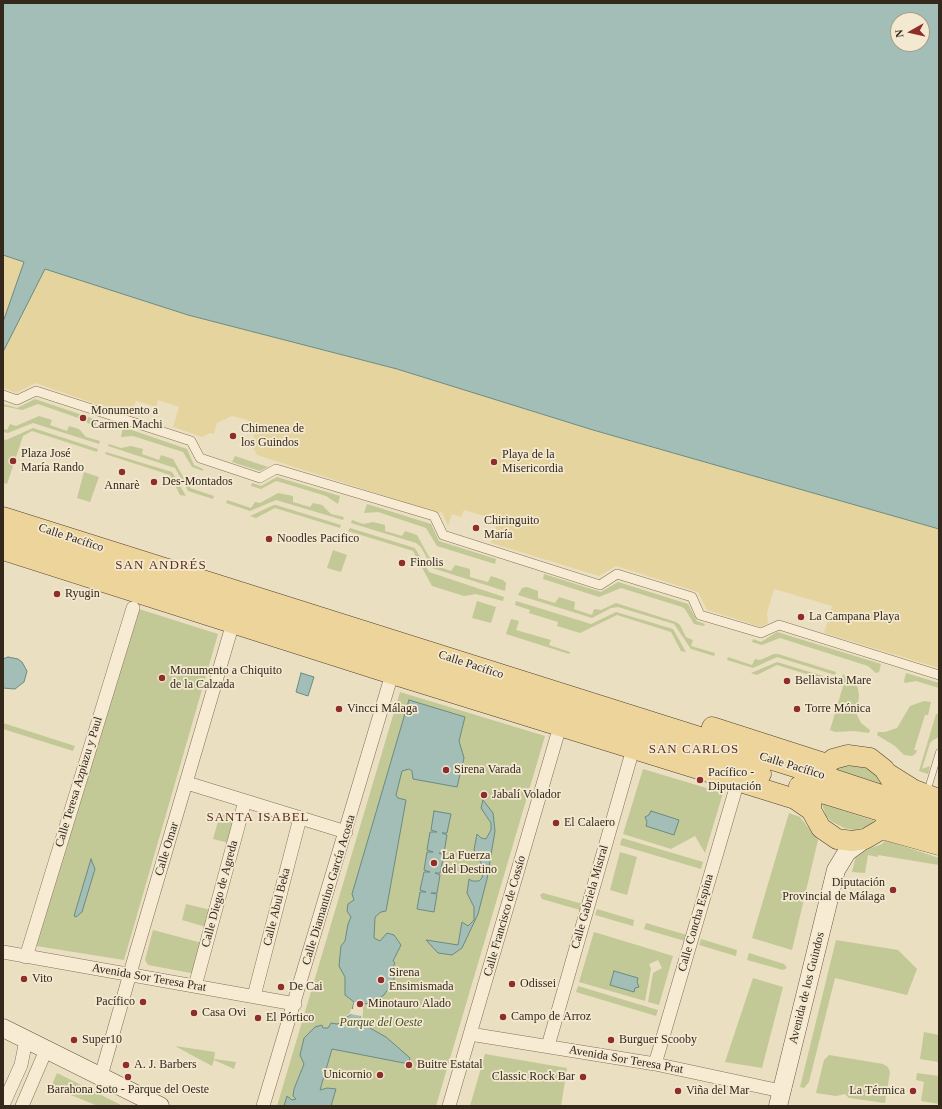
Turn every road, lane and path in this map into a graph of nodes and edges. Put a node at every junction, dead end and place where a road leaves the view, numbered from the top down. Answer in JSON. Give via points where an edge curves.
{"nodes":[{"id":1,"x":3,"y":395,"type":"edge"},
{"id":2,"x":3,"y":503,"type":"edge"},
{"id":3,"x":3,"y":517,"type":"edge"},
{"id":4,"x":3,"y":534,"type":"edge"},
{"id":5,"x":3,"y":550,"type":"edge"},
{"id":6,"x":133,"y":608,"type":"dead end"},
{"id":7,"x":233,"y":623,"type":"junction"},
{"id":8,"x":392,"y":674,"type":"junction"},
{"id":9,"x":939,"y":675,"type":"edge"},
{"id":10,"x":560,"y":726,"type":"junction"},
{"id":11,"x":633,"y":749,"type":"junction"},
{"id":12,"x":939,"y":752,"type":"edge"},
{"id":13,"x":887,"y":773,"type":"junction"},
{"id":14,"x":819,"y":776,"type":"junction"},
{"id":15,"x":738,"y":781,"type":"junction"},
{"id":16,"x":187,"y":783,"type":"junction"},
{"id":17,"x":932,"y":797,"type":"edge"},
{"id":18,"x":245,"y":801,"type":"junction"},
{"id":19,"x":811,"y":810,"type":"junction"},
{"id":20,"x":890,"y":814,"type":"junction"},
{"id":21,"x":939,"y":814,"type":"edge"},
{"id":22,"x":300,"y":818,"type":"junction"},
{"id":23,"x":821,"y":828,"type":"junction"},
{"id":24,"x":939,"y":829,"type":"edge"},
{"id":25,"x":346,"y":832,"type":"junction"},
{"id":26,"x":865,"y":839,"type":"junction"},
{"id":27,"x":939,"y":845,"type":"edge"},
{"id":28,"x":836,"y":870,"type":"junction"},
{"id":29,"x":3,"y":952,"type":"edge"},
{"id":30,"x":26,"y":956,"type":"junction"},
{"id":31,"x":130,"y":974,"type":"junction"},
{"id":32,"x":195,"y":986,"type":"junction"},
{"id":33,"x":254,"y":996,"type":"junction"},
{"id":34,"x":295,"y":1004,"type":"junction"},
{"id":35,"x":3,"y":1028,"type":"edge"},
{"id":36,"x":470,"y":1034,"type":"junction"},
{"id":37,"x":26,"y":1040,"type":"junction"},
{"id":38,"x":548,"y":1046,"type":"junction"},
{"id":39,"x":46,"y":1050,"type":"junction"},
{"id":40,"x":655,"y":1064,"type":"junction"},
{"id":41,"x":101,"y":1076,"type":"junction"},
{"id":42,"x":780,"y":1099,"type":"edge"},
{"id":43,"x":3,"y":1105,"type":"edge"},
{"id":44,"x":22,"y":1106,"type":"edge"},
{"id":45,"x":160,"y":1106,"type":"edge"},
{"id":46,"x":263,"y":1106,"type":"edge"},
{"id":47,"x":448,"y":1106,"type":"edge"}],
"edges":[{"from":1,"to":9,"type":"street","via":[[17,400],[36,391],[191,441],[200,458],[260,478],[276,469],[434,516],[443,535],[600,585],[617,574],[692,597],[700,615],[761,633],[778,625]]},
{"from":2,"to":14,"type":"main road","name":"Calle Pacífico","via":[[76,528],[198,564]]},
{"from":3,"to":14,"type":"main road","name":"Calle Pacífico"},
{"from":4,"to":14,"type":"main road","name":"Calle Pacífico","via":[[185,593]]},
{"from":5,"to":7,"type":"main road"},
{"from":6,"to":30,"type":"street","name":"Calle Teresa Azpiazu y Paul"},
{"from":7,"to":8,"type":"main road"},
{"from":7,"to":16,"type":"street","name":"Calle Omar"},
{"from":8,"to":10,"type":"main road"},
{"from":8,"to":25,"type":"street","name":"Calle Diamantino García Acosta"},
{"from":10,"to":11,"type":"main road"},
{"from":10,"to":36,"type":"street","name":"Calle Francisco de Cossío"},
{"from":11,"to":15,"type":"main road"},
{"from":11,"to":38,"type":"street","name":"Calle Gabriela Mistral"},
{"from":12,"to":17,"type":"lane"},
{"from":13,"to":14,"type":"main road","via":[[870,758],[848,755]]},
{"from":13,"to":17,"type":"main road"},
{"from":13,"to":20,"type":"main road","via":[[893,783]]},
{"from":14,"to":19,"type":"main road"},
{"from":14,"to":20,"type":"main road","name":"Calle Pacífico"},
{"from":15,"to":19,"type":"main road","via":[[795,799]]},
{"from":15,"to":40,"type":"street","name":"Calle Concha Espina"},
{"from":16,"to":18,"type":"street"},
{"from":16,"to":31,"type":"street","name":"Calle Omar"},
{"from":18,"to":22,"type":"street"},
{"from":18,"to":32,"type":"street","name":"Calle Diego de Agreda"},
{"from":19,"to":23,"type":"main road"},
{"from":20,"to":21,"type":"main road","name":"Calle Pacífico"},
{"from":20,"to":24,"type":"main road","name":"Calle Pacífico"},
{"from":20,"to":26,"type":"main road"},
{"from":20,"to":27,"type":"main road","name":"Calle Pacífico"},
{"from":22,"to":25,"type":"street"},
{"from":22,"to":33,"type":"street","name":"Calle Abul Beka"},
{"from":23,"to":26,"type":"main road","via":[[837,839]]},
{"from":23,"to":28,"type":"main road","name":"Avenida de los Guindos","via":[[834,845]]},
{"from":25,"to":34,"type":"street","name":"Calle Diamantino García Acosta"},
{"from":26,"to":28,"type":"main road","name":"Avenida de los Guindos","via":[[847,852]]},
{"from":28,"to":42,"type":"main road","name":"Avenida de los Guindos"},
{"from":29,"to":30,"type":"street","name":"Avenida Sor Teresa Prat"},
{"from":30,"to":31,"type":"street","name":"Avenida Sor Teresa Prat"},
{"from":31,"to":32,"type":"street","name":"Avenida Sor Teresa Prat"},
{"from":31,"to":41,"type":"street","name":"Calle Omar"},
{"from":32,"to":33,"type":"street","name":"Avenida Sor Teresa Prat"},
{"from":33,"to":34,"type":"street","name":"Avenida Sor Teresa Prat"},
{"from":34,"to":46,"type":"street","name":"Calle Diamantino García Acosta"},
{"from":35,"to":37,"type":"main road"},
{"from":36,"to":38,"type":"street","name":"Avenida Sor Teresa Prat"},
{"from":36,"to":47,"type":"street","name":"Calle Francisco de Cossío"},
{"from":37,"to":39,"type":"main road"},
{"from":37,"to":43,"type":"street","via":[[20,1065]]},
{"from":38,"to":40,"type":"street","name":"Avenida Sor Teresa Prat"},
{"from":39,"to":41,"type":"main road"},
{"from":39,"to":44,"type":"street"},
{"from":40,"to":42,"type":"street","name":"Avenida Sor Teresa Prat"},
{"from":41,"to":45,"type":"main road"}]}
